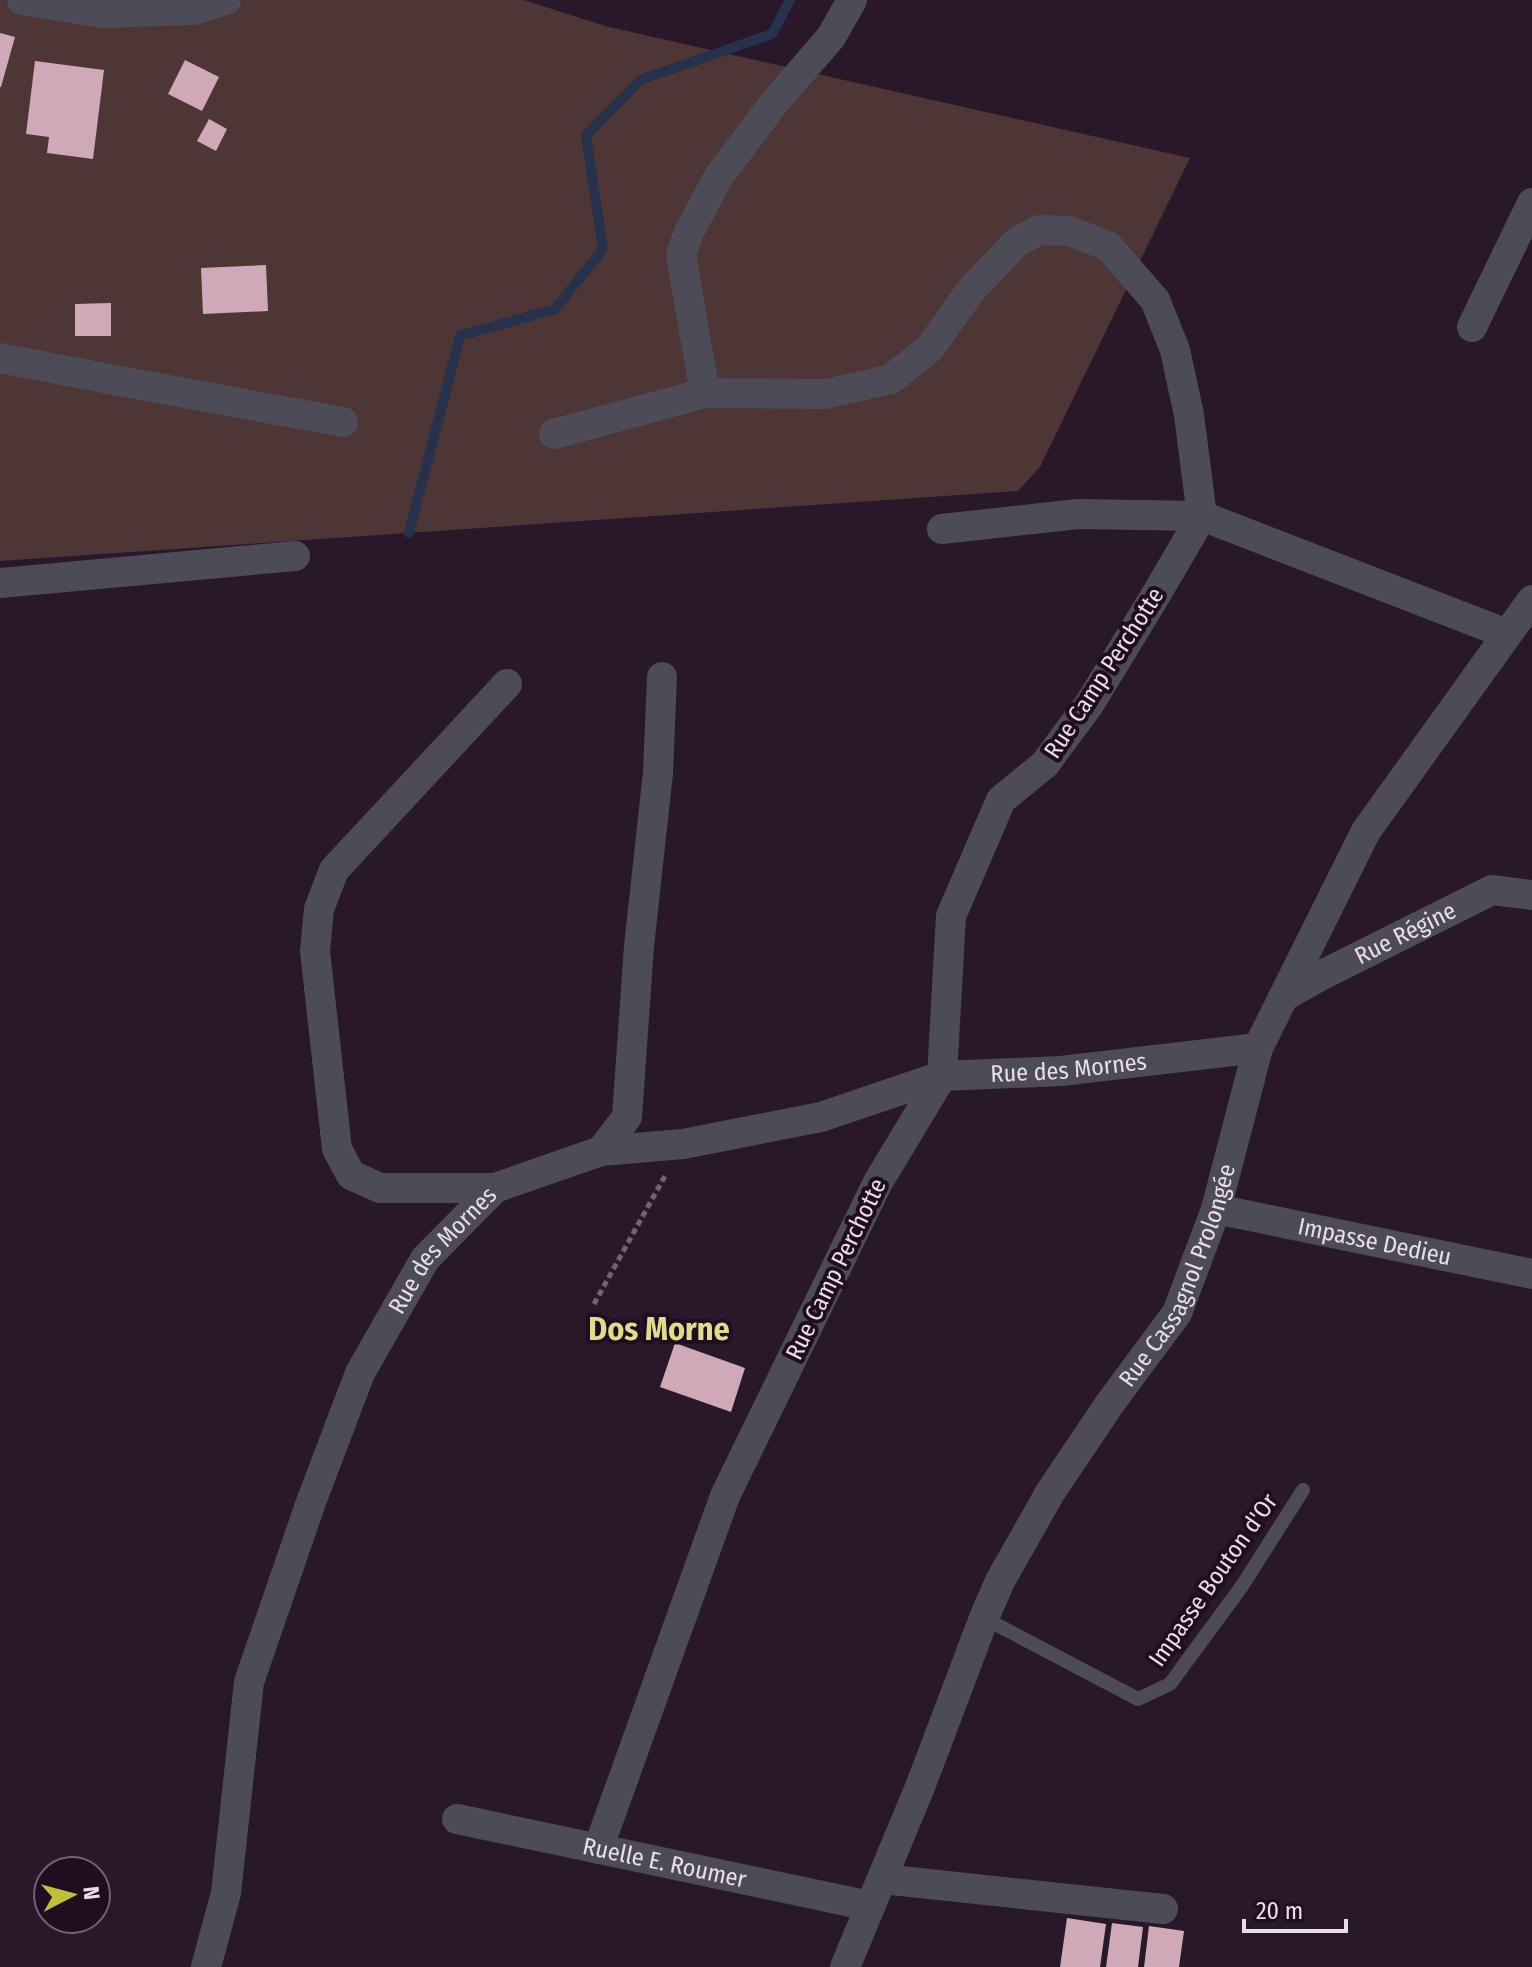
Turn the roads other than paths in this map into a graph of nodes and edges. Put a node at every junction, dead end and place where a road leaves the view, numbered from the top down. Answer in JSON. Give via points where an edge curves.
{"nodes":[{"id":1,"x":22,"y":0,"type":"edge"},
{"id":2,"x":226,"y":0,"type":"edge"},
{"id":3,"x":852,"y":0,"type":"edge"},
{"id":4,"x":1532,"y":203,"type":"edge"},
{"id":5,"x":1472,"y":327,"type":"dead end"},
{"id":6,"x":0,"y":358,"type":"edge"},
{"id":7,"x":705,"y":393,"type":"junction"},
{"id":8,"x":343,"y":422,"type":"dead end"},
{"id":9,"x":554,"y":434,"type":"dead end"},
{"id":10,"x":1202,"y":516,"type":"junction"},
{"id":11,"x":942,"y":529,"type":"dead end"},
{"id":12,"x":295,"y":556,"type":"dead end"},
{"id":13,"x":0,"y":583,"type":"edge"},
{"id":14,"x":1532,"y":600,"type":"edge"},
{"id":15,"x":1507,"y":634,"type":"junction"},
{"id":16,"x":662,"y":677,"type":"dead end"},
{"id":17,"x":507,"y":684,"type":"dead end"},
{"id":18,"x":1532,"y":895,"type":"edge"},
{"id":19,"x":1283,"y":997,"type":"junction"},
{"id":20,"x":1258,"y":1048,"type":"junction"},
{"id":21,"x":942,"y":1076,"type":"junction"},
{"id":22,"x":601,"y":1151,"type":"junction"},
{"id":23,"x":495,"y":1188,"type":"junction"},
{"id":24,"x":1216,"y":1209,"type":"junction"},
{"id":25,"x":1532,"y":1274,"type":"edge"},
{"id":26,"x":1303,"y":1490,"type":"dead end"},
{"id":27,"x":984,"y":1618,"type":"junction"},
{"id":28,"x":457,"y":1819,"type":"dead end"},
{"id":29,"x":598,"y":1849,"type":"junction"},
{"id":30,"x":876,"y":1892,"type":"junction"},
{"id":31,"x":1163,"y":1909,"type":"dead end"},
{"id":32,"x":206,"y":1967,"type":"edge"},
{"id":33,"x":845,"y":1967,"type":"edge"}],
"edges":[{"from":1,"to":2,"type":"street","via":[[102,13],[194,10]]},
{"from":3,"to":7,"type":"street","via":[[831,37],[719,176],[689,232],[681,255]]},
{"from":4,"to":5,"type":"street"},
{"from":6,"to":8,"type":"street"},
{"from":7,"to":9,"type":"street"},
{"from":7,"to":10,"type":"street","via":[[826,394],[891,379],[930,348],[971,290],[1017,242],[1039,230],[1069,231],[1108,246],[1155,300],[1175,350]]},
{"from":10,"to":11,"type":"street","via":[[1078,514]]},
{"from":10,"to":15,"type":"street"},
{"from":10,"to":21,"type":"street","name":"Rue Camp Perchotte","via":[[1090,703],[1045,764],[1001,800],[951,916]]},
{"from":12,"to":13,"type":"street"},
{"from":14,"to":15,"type":"street","name":"Rue Cassagnol Prolongée"},
{"from":15,"to":19,"type":"street","name":"Rue Cassagnol Prolongée","via":[[1366,831]]},
{"from":16,"to":22,"type":"street","via":[[627,1117]]},
{"from":17,"to":23,"type":"street","via":[[334,870],[319,909],[315,951],[337,1149],[351,1175],[380,1188]]},
{"from":18,"to":19,"type":"street","name":"Rue Régine","via":[[1492,890]]},
{"from":19,"to":20,"type":"street","name":"Rue Cassagnol Prolongée"},
{"from":20,"to":21,"type":"street","name":"Rue des Mornes","via":[[1061,1071]]},
{"from":20,"to":24,"type":"street","name":"Rue Cassagnol Prolongée"},
{"from":21,"to":22,"type":"street","name":"Rue des Mornes","via":[[821,1117],[683,1144]]},
{"from":21,"to":29,"type":"street","name":"Rue Camp Perchotte","via":[[878,1182],[725,1496]]},
{"from":22,"to":23,"type":"street","name":"Rue des Mornes"},
{"from":23,"to":32,"type":"street","name":"Rue des Mornes","via":[[425,1259],[360,1373],[311,1502],[249,1682],[226,1893]]},
{"from":24,"to":25,"type":"street","name":"Impasse Dedieu"},
{"from":24,"to":27,"type":"street","name":"Rue Cassagnol Prolongée","via":[[1177,1313],[1051,1491]]},
{"from":26,"to":27,"type":"lane","name":"Impasse Bouton d'Or","via":[[1170,1684],[1138,1699]]},
{"from":27,"to":30,"type":"street","name":"Rue Cassagnol Prolongée"},
{"from":28,"to":29,"type":"street","name":"Ruelle E. Roumer"},
{"from":29,"to":30,"type":"street","name":"Ruelle E. Roumer"},
{"from":30,"to":31,"type":"street","name":"Ruelle E. Roumer"},
{"from":30,"to":33,"type":"street","name":"Rue Cassagnol Prolongée"}]}
